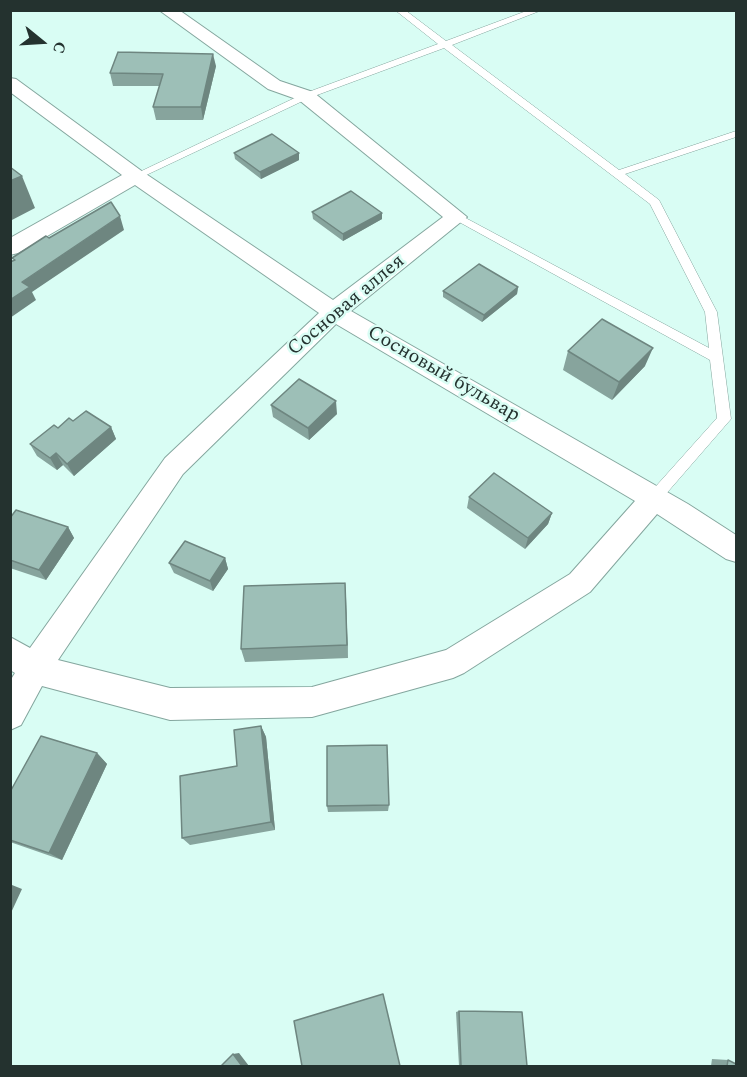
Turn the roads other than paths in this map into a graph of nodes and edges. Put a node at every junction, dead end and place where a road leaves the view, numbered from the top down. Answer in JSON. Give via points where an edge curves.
{"nodes":[{"id":1,"x":167,"y":10,"type":"edge"},
{"id":2,"x":399,"y":10,"type":"edge"},
{"id":3,"x":538,"y":10,"type":"edge"},
{"id":4,"x":445,"y":44,"type":"junction"},
{"id":5,"x":10,"y":83,"type":"edge"},
{"id":6,"x":306,"y":96,"type":"junction"},
{"id":7,"x":736,"y":134,"type":"edge"},
{"id":8,"x":616,"y":174,"type":"junction"},
{"id":9,"x":136,"y":176,"type":"junction"},
{"id":10,"x":456,"y":217,"type":"junction"},
{"id":11,"x":10,"y":248,"type":"edge"},
{"id":12,"x":334,"y":312,"type":"junction"},
{"id":13,"x":717,"y":358,"type":"junction"},
{"id":14,"x":654,"y":498,"type":"junction"},
{"id":15,"x":736,"y":550,"type":"edge"},
{"id":16,"x":22,"y":660,"type":"edge"},
{"id":17,"x":10,"y":714,"type":"edge"}],
"edges":[{"from":1,"to":6,"type":"street","via":[[274,85]]},
{"from":2,"to":4,"type":"lane"},
{"from":3,"to":4,"type":"lane"},
{"from":4,"to":6,"type":"lane"},
{"from":4,"to":8,"type":"lane"},
{"from":5,"to":9,"type":"street","name":"Сосновый бульвар"},
{"from":6,"to":9,"type":"lane"},
{"from":6,"to":10,"type":"street"},
{"from":7,"to":8,"type":"lane"},
{"from":8,"to":13,"type":"lane","via":[[655,202],[711,312]]},
{"from":9,"to":11,"type":"street"},
{"from":9,"to":12,"type":"street","name":"Сосновый бульвар"},
{"from":10,"to":12,"type":"street","name":"Сосновая аллея"},
{"from":10,"to":13,"type":"lane"},
{"from":12,"to":14,"type":"street","name":"Сосновый бульвар"},
{"from":12,"to":16,"type":"street","name":"Сосновая аллея","via":[[174,466]]},
{"from":13,"to":14,"type":"lane","via":[[724,419]]},
{"from":14,"to":15,"type":"street","name":"Сосновый бульвар"},
{"from":14,"to":16,"type":"street","via":[[580,583],[453,663],[312,702],[170,705]]},
{"from":16,"to":17,"type":"street","name":"Сосновая аллея"}]}
